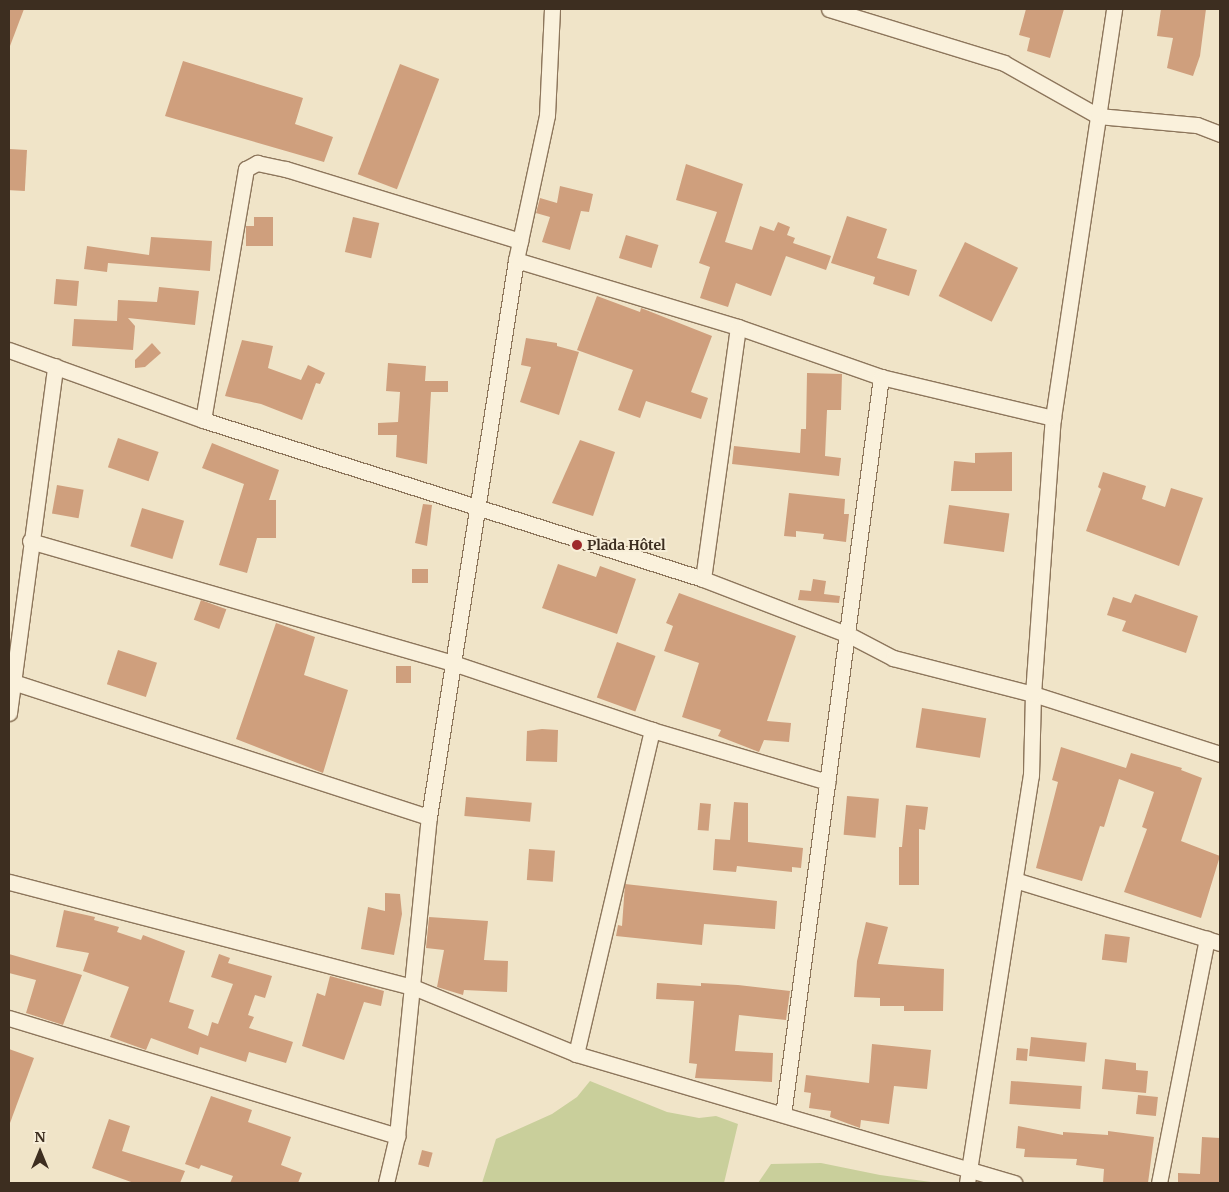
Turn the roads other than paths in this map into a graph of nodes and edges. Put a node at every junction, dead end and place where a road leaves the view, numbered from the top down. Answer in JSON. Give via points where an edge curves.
{"nodes":[{"id":1,"x":552,"y":9,"type":"edge"},
{"id":2,"x":830,"y":9,"type":"edge"},
{"id":3,"x":1114,"y":9,"type":"edge"},
{"id":4,"x":1098,"y":116,"type":"junction"},
{"id":5,"x":1220,"y":134,"type":"edge"},
{"id":6,"x":520,"y":241,"type":"junction"},
{"id":7,"x":516,"y":260,"type":"junction"},
{"id":8,"x":738,"y":327,"type":"junction"},
{"id":9,"x":9,"y":350,"type":"edge"},
{"id":10,"x":55,"y":366,"type":"junction"},
{"id":11,"x":881,"y":377,"type":"junction"},
{"id":12,"x":1053,"y":418,"type":"junction"},
{"id":13,"x":203,"y":420,"type":"junction"},
{"id":14,"x":477,"y":507,"type":"junction"},
{"id":15,"x":30,"y":541,"type":"junction"},
{"id":16,"x":703,"y":579,"type":"junction"},
{"id":17,"x":849,"y":635,"type":"junction"},
{"id":18,"x":453,"y":663,"type":"junction"},
{"id":19,"x":13,"y":682,"type":"junction"},
{"id":20,"x":1033,"y":694,"type":"junction"},
{"id":21,"x":9,"y":713,"type":"edge"},
{"id":22,"x":652,"y":730,"type":"junction"},
{"id":23,"x":1220,"y":754,"type":"edge"},
{"id":24,"x":828,"y":782,"type":"junction"},
{"id":25,"x":429,"y":817,"type":"junction"},
{"id":26,"x":1015,"y":880,"type":"junction"},
{"id":27,"x":9,"y":882,"type":"edge"},
{"id":28,"x":1214,"y":941,"type":"edge"},
{"id":29,"x":413,"y":987,"type":"junction"},
{"id":30,"x":9,"y":1018,"type":"edge"},
{"id":31,"x":576,"y":1054,"type":"junction"},
{"id":32,"x":783,"y":1115,"type":"junction"},
{"id":33,"x":396,"y":1136,"type":"junction"},
{"id":34,"x":967,"y":1177,"type":"edge"},
{"id":35,"x":386,"y":1183,"type":"edge"},
{"id":36,"x":1014,"y":1183,"type":"edge"},
{"id":37,"x":1159,"y":1183,"type":"edge"}],
"edges":[{"from":1,"to":6,"type":"street","via":[[547,115]]},
{"from":2,"to":4,"type":"street","via":[[1004,63]]},
{"from":3,"to":4,"type":"street"},
{"from":4,"to":5,"type":"street","via":[[1197,125]]},
{"from":4,"to":12,"type":"street"},
{"from":6,"to":7,"type":"street"},
{"from":6,"to":13,"type":"street","via":[[286,169],[257,163],[246,169]]},
{"from":7,"to":8,"type":"street"},
{"from":7,"to":14,"type":"street"},
{"from":8,"to":11,"type":"street"},
{"from":8,"to":16,"type":"street"},
{"from":9,"to":10,"type":"street"},
{"from":10,"to":13,"type":"street"},
{"from":10,"to":15,"type":"street"},
{"from":11,"to":12,"type":"street"},
{"from":11,"to":17,"type":"street"},
{"from":12,"to":20,"type":"street"},
{"from":13,"to":14,"type":"street"},
{"from":14,"to":16,"type":"street"},
{"from":14,"to":18,"type":"street"},
{"from":15,"to":18,"type":"street"},
{"from":15,"to":19,"type":"street"},
{"from":16,"to":17,"type":"street"},
{"from":17,"to":20,"type":"street","via":[[893,658]]},
{"from":17,"to":24,"type":"street"},
{"from":18,"to":22,"type":"street"},
{"from":18,"to":25,"type":"street"},
{"from":19,"to":21,"type":"street"},
{"from":19,"to":25,"type":"street"},
{"from":20,"to":23,"type":"street"},
{"from":20,"to":26,"type":"street","via":[[1031,775]]},
{"from":22,"to":24,"type":"street"},
{"from":22,"to":31,"type":"street"},
{"from":24,"to":32,"type":"street"},
{"from":25,"to":29,"type":"street"},
{"from":26,"to":28,"type":"street"},
{"from":26,"to":34,"type":"street"},
{"from":27,"to":29,"type":"street"},
{"from":28,"to":37,"type":"street"},
{"from":29,"to":31,"type":"street"},
{"from":29,"to":33,"type":"street"},
{"from":30,"to":33,"type":"street"},
{"from":31,"to":32,"type":"street"},
{"from":32,"to":34,"type":"street"},
{"from":33,"to":35,"type":"street"},
{"from":34,"to":36,"type":"street"}]}
